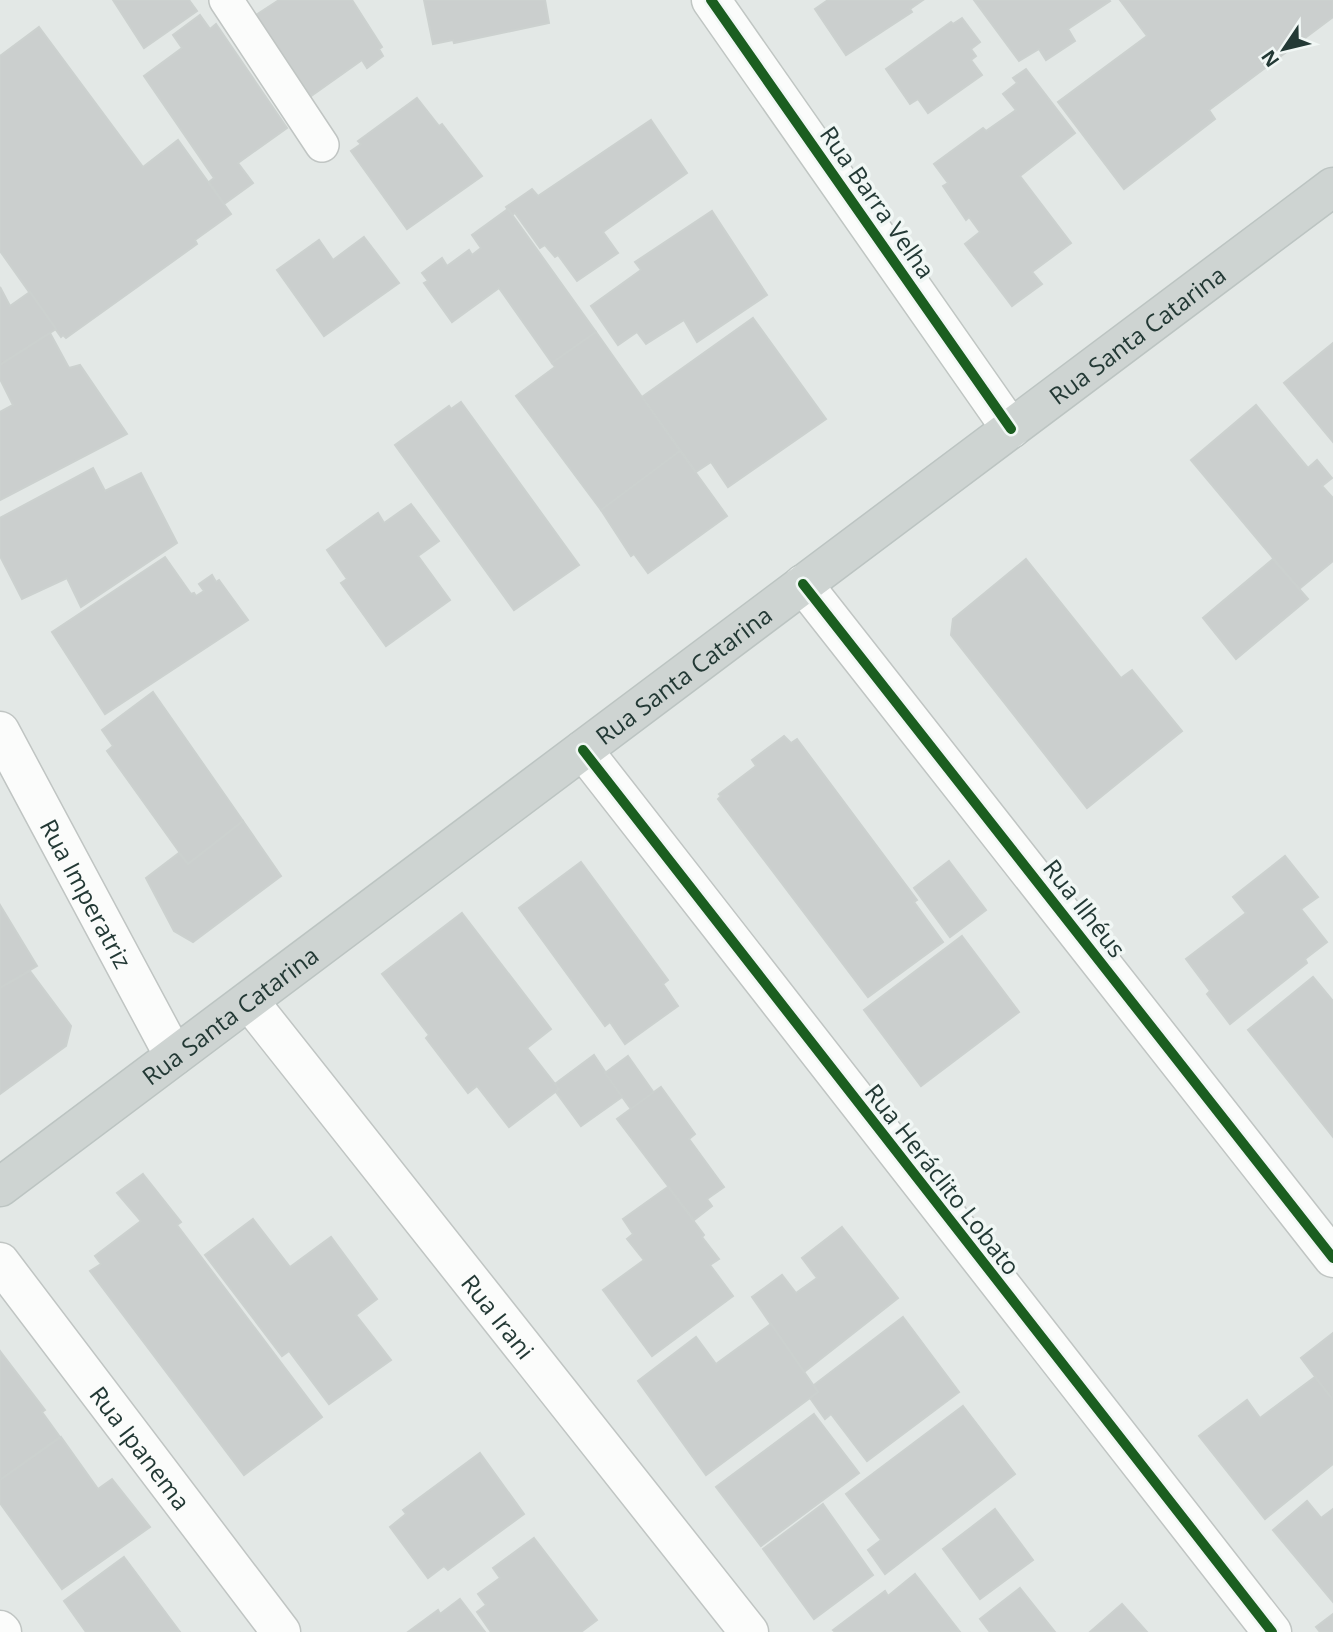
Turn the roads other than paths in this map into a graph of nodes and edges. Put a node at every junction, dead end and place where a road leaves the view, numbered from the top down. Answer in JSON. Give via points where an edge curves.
{"nodes":[{"id":1,"x":226,"y":0,"type":"edge"},
{"id":2,"x":711,"y":0,"type":"edge"},
{"id":3,"x":322,"y":145,"type":"dead end"},
{"id":4,"x":1333,"y":187,"type":"edge"},
{"id":5,"x":1011,"y":429,"type":"junction"},
{"id":6,"x":803,"y":584,"type":"junction"},
{"id":7,"x":0,"y":731,"type":"edge"},
{"id":8,"x":583,"y":750,"type":"junction"},
{"id":9,"x":249,"y":1001,"type":"junction"},
{"id":10,"x":174,"y":1056,"type":"junction"},
{"id":11,"x":0,"y":1188,"type":"edge"},
{"id":12,"x":1333,"y":1258,"type":"edge"},
{"id":13,"x":0,"y":1262,"type":"edge"},
{"id":14,"x":281,"y":1632,"type":"edge"},
{"id":15,"x":749,"y":1632,"type":"edge"},
{"id":16,"x":1272,"y":1632,"type":"edge"}],
"edges":[{"from":1,"to":3,"type":"lane"},
{"from":2,"to":5,"type":"street","name":"Rua Barra Velha"},
{"from":4,"to":5,"type":"main road","name":"Rua Santa Catarina"},
{"from":5,"to":6,"type":"main road","name":"Rua Santa Catarina"},
{"from":6,"to":8,"type":"main road","name":"Rua Santa Catarina"},
{"from":6,"to":12,"type":"street","name":"Rua Ilhéus"},
{"from":7,"to":10,"type":"street","name":"Rua Imperatriz"},
{"from":8,"to":9,"type":"main road","name":"Rua Santa Catarina"},
{"from":8,"to":16,"type":"street","name":"Rua Heráclito Lobato"},
{"from":9,"to":10,"type":"main road","name":"Rua Santa Catarina"},
{"from":9,"to":15,"type":"street","name":"Rua Irani"},
{"from":10,"to":11,"type":"main road","name":"Rua Santa Catarina"},
{"from":13,"to":14,"type":"street","name":"Rua Ipanema"}]}
